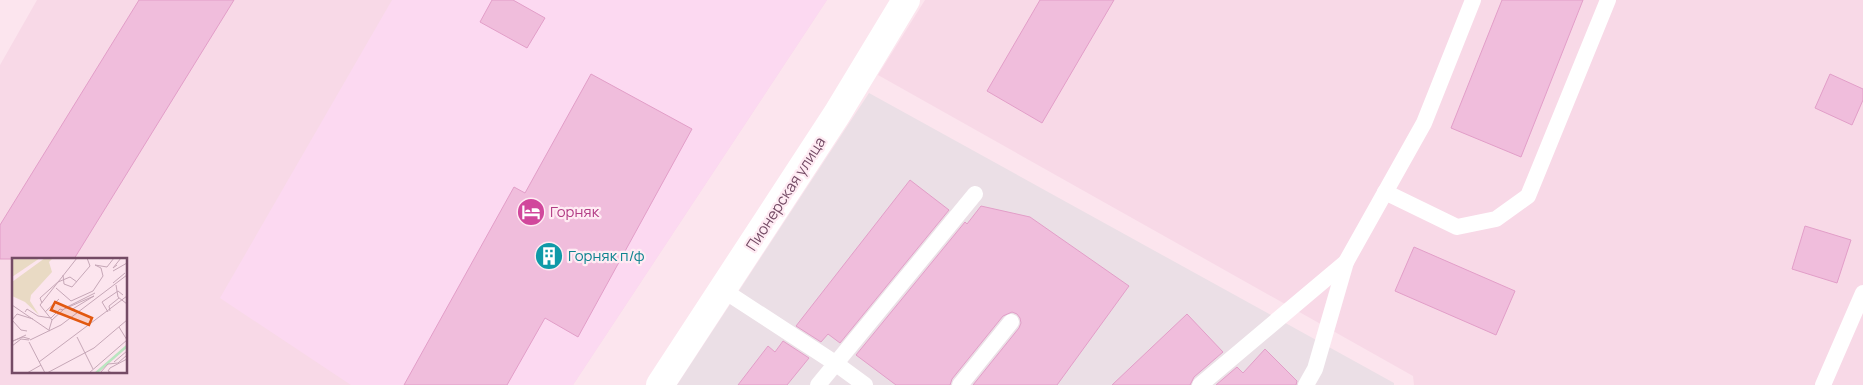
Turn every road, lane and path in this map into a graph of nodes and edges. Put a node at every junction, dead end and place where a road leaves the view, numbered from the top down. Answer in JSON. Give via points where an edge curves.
{"nodes":[{"id":1,"x":906,"y":0,"type":"edge"},
{"id":2,"x":1473,"y":0,"type":"edge"},
{"id":3,"x":1608,"y":0,"type":"edge"},
{"id":4,"x":1385,"y":192,"type":"junction"},
{"id":5,"x":975,"y":194,"type":"dead end"},
{"id":6,"x":1346,"y":262,"type":"junction"},
{"id":7,"x":723,"y":290,"type":"junction"},
{"id":8,"x":1863,"y":294,"type":"edge"},
{"id":9,"x":1011,"y":322,"type":"dead end"},
{"id":10,"x":835,"y":362,"type":"junction"},
{"id":11,"x":660,"y":385,"type":"edge"},
{"id":12,"x":818,"y":385,"type":"edge"},
{"id":13,"x":865,"y":385,"type":"edge"},
{"id":14,"x":960,"y":385,"type":"edge"},
{"id":15,"x":1200,"y":385,"type":"edge"},
{"id":16,"x":1306,"y":385,"type":"edge"},
{"id":17,"x":1823,"y":385,"type":"edge"}],
"edges":[{"from":1,"to":7,"type":"main road","name":"Пионерская улица"},
{"from":2,"to":4,"type":"lane","via":[[1424,124]]},
{"from":3,"to":4,"type":"lane","via":[[1528,196],[1496,219],[1457,227]]},
{"from":4,"to":6,"type":"lane"},
{"from":5,"to":10,"type":"lane"},
{"from":6,"to":15,"type":"lane"},
{"from":6,"to":16,"type":"lane","via":[[1315,370]]},
{"from":7,"to":10,"type":"lane"},
{"from":7,"to":11,"type":"main road","name":"Пионерская улица"},
{"from":8,"to":17,"type":"lane"},
{"from":9,"to":14,"type":"lane"},
{"from":10,"to":12,"type":"lane"},
{"from":10,"to":13,"type":"lane"}]}
